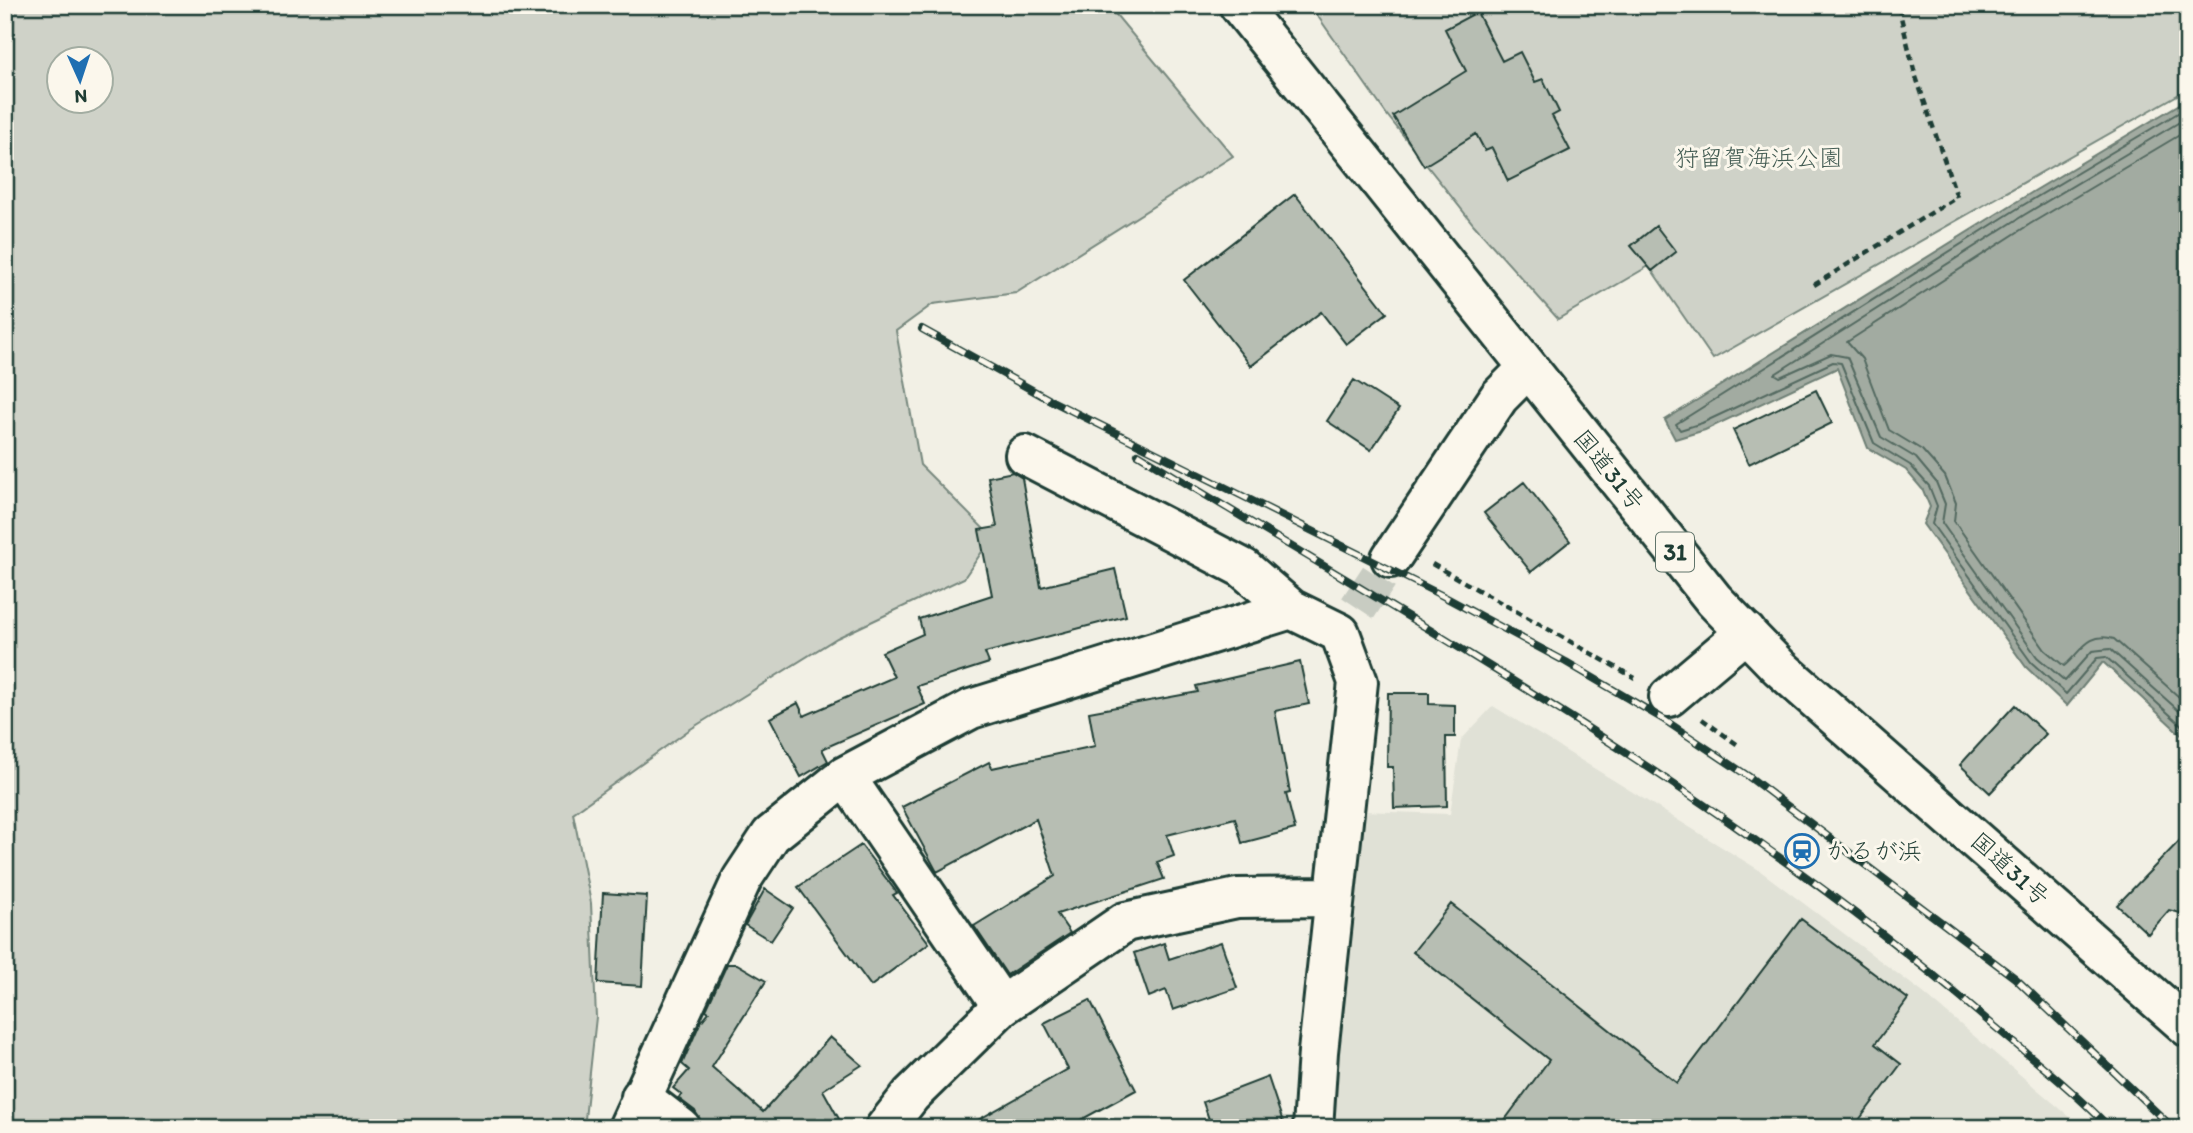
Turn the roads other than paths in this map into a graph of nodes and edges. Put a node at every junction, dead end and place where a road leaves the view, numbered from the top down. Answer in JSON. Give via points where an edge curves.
{"nodes":[{"id":1,"x":1239,"y":5,"type":"edge"},
{"id":2,"x":1527,"y":369,"type":"junction"},
{"id":3,"x":1025,"y":455,"type":"dead end"},
{"id":4,"x":1395,"y":552,"type":"tunnel mouth"},
{"id":5,"x":1291,"y":610,"type":"junction"},
{"id":6,"x":1746,"y":632,"type":"junction"},
{"id":7,"x":1669,"y":697,"type":"road end"},
{"id":8,"x":845,"y":776,"type":"junction"},
{"id":9,"x":1334,"y":897,"type":"junction"},
{"id":10,"x":1002,"y":1006,"type":"junction"},
{"id":11,"x":2188,"y":1026,"type":"edge"},
{"id":12,"x":634,"y":1112,"type":"edge"},
{"id":13,"x":681,"y":1128,"type":"edge"},
{"id":14,"x":885,"y":1128,"type":"edge"},
{"id":15,"x":1312,"y":1128,"type":"edge"}],
"edges":[{"from":1,"to":2,"type":"main road","name":"国道31号","number":"31"},
{"from":2,"to":4,"type":"main road","via":[[1499,397]]},
{"from":2,"to":6,"type":"main road","name":"国道31号","number":"31","via":[[1714,600]]},
{"from":3,"to":5,"type":"main road","via":[[1243,568]]},
{"from":5,"to":8,"type":"main road","via":[[971,709]]},
{"from":5,"to":9,"type":"main road","via":[[1349,620],[1358,682]]},
{"from":6,"to":7,"type":"main road"},
{"from":6,"to":11,"type":"main road","name":"国道31号","number":"31","via":[[1779,667]]},
{"from":8,"to":10,"type":"main road"},
{"from":8,"to":12,"type":"main road","via":[[771,835],[741,879]]},
{"from":9,"to":10,"type":"main road","via":[[1237,898],[1125,922]]},
{"from":9,"to":15,"type":"main road"},
{"from":10,"to":14,"type":"main road","via":[[911,1095]]},
{"from":12,"to":13,"type":"main road"}]}
